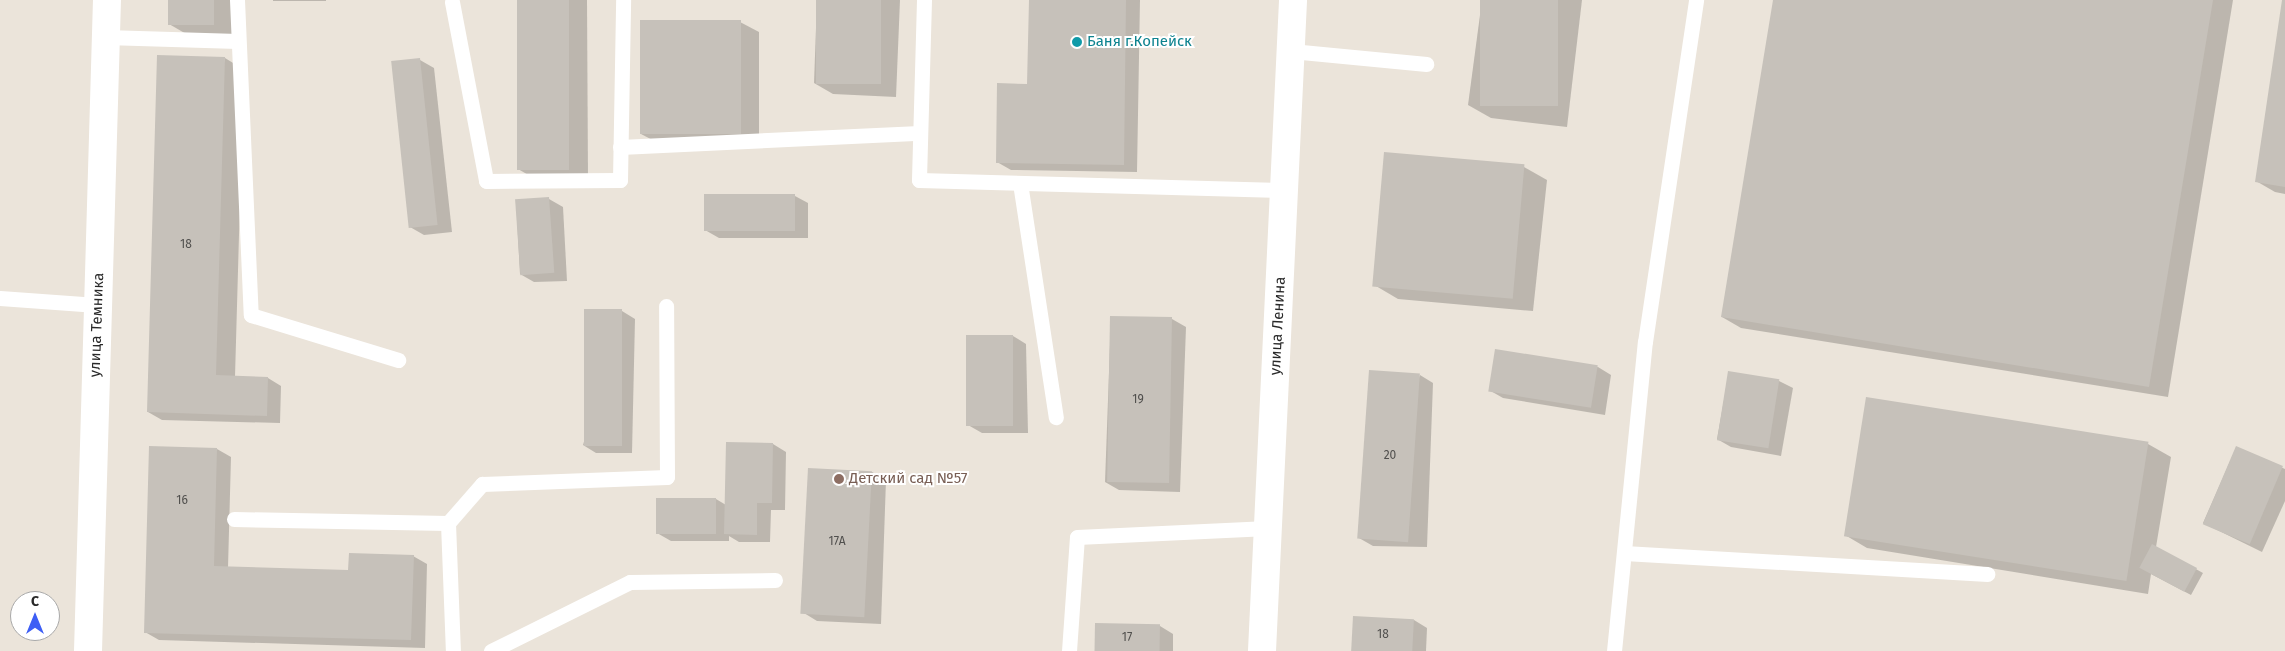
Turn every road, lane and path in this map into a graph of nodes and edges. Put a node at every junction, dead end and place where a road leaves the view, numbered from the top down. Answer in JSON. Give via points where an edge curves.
{"nodes":[{"id":1,"x":107,"y":0,"type":"edge"},
{"id":2,"x":238,"y":0,"type":"edge"},
{"id":3,"x":623,"y":0,"type":"edge"},
{"id":4,"x":924,"y":0,"type":"edge"},
{"id":5,"x":1293,"y":0,"type":"edge"},
{"id":6,"x":1696,"y":0,"type":"edge"},
{"id":7,"x":452,"y":2,"type":"dead end"},
{"id":8,"x":105,"y":37,"type":"junction"},
{"id":9,"x":238,"y":41,"type":"junction"},
{"id":10,"x":1291,"y":51,"type":"junction"},
{"id":11,"x":1426,"y":64,"type":"dead end"},
{"id":12,"x":920,"y":133,"type":"junction"},
{"id":13,"x":620,"y":146,"type":"junction"},
{"id":14,"x":1020,"y":183,"type":"junction"},
{"id":15,"x":1284,"y":190,"type":"junction"},
{"id":16,"x":0,"y":298,"type":"edge"},
{"id":17,"x":97,"y":305,"type":"junction"},
{"id":18,"x":666,"y":306,"type":"dead end"},
{"id":19,"x":398,"y":360,"type":"dead end"},
{"id":20,"x":1056,"y":417,"type":"dead end"},
{"id":21,"x":234,"y":519,"type":"dead end"},
{"id":22,"x":448,"y":523,"type":"junction"},
{"id":23,"x":1268,"y":528,"type":"junction"},
{"id":24,"x":1624,"y":553,"type":"junction"},
{"id":25,"x":1987,"y":574,"type":"dead end"},
{"id":26,"x":775,"y":580,"type":"dead end"},
{"id":27,"x":88,"y":651,"type":"edge"},
{"id":28,"x":453,"y":651,"type":"edge"},
{"id":29,"x":491,"y":651,"type":"edge"},
{"id":30,"x":1069,"y":651,"type":"edge"},
{"id":31,"x":1262,"y":651,"type":"edge"},
{"id":32,"x":1614,"y":651,"type":"edge"}],
"edges":[{"from":1,"to":8,"type":"street","name":"улица Темника"},
{"from":2,"to":9,"type":"lane"},
{"from":3,"to":13,"type":"lane"},
{"from":4,"to":12,"type":"lane"},
{"from":5,"to":10,"type":"street","name":"улица Ленина"},
{"from":6,"to":24,"type":"lane","via":[[1645,342]]},
{"from":7,"to":13,"type":"lane","via":[[486,181],[620,180]]},
{"from":8,"to":9,"type":"lane"},
{"from":8,"to":17,"type":"street","name":"улица Темника"},
{"from":9,"to":19,"type":"lane","via":[[250,315]]},
{"from":10,"to":11,"type":"lane"},
{"from":10,"to":15,"type":"street","name":"улица Ленина"},
{"from":12,"to":13,"type":"lane"},
{"from":12,"to":14,"type":"lane","via":[[919,180]]},
{"from":14,"to":15,"type":"lane"},
{"from":14,"to":20,"type":"lane"},
{"from":15,"to":23,"type":"street","name":"улица Ленина"},
{"from":16,"to":17,"type":"lane"},
{"from":17,"to":27,"type":"street","name":"улица Темника"},
{"from":18,"to":22,"type":"lane","via":[[667,477],[482,484]]},
{"from":21,"to":22,"type":"lane"},
{"from":22,"to":28,"type":"lane"},
{"from":23,"to":30,"type":"lane","via":[[1077,538]]},
{"from":23,"to":31,"type":"street","name":"улица Ленина"},
{"from":24,"to":25,"type":"lane"},
{"from":24,"to":32,"type":"lane"},
{"from":26,"to":29,"type":"lane","via":[[630,582]]}]}
